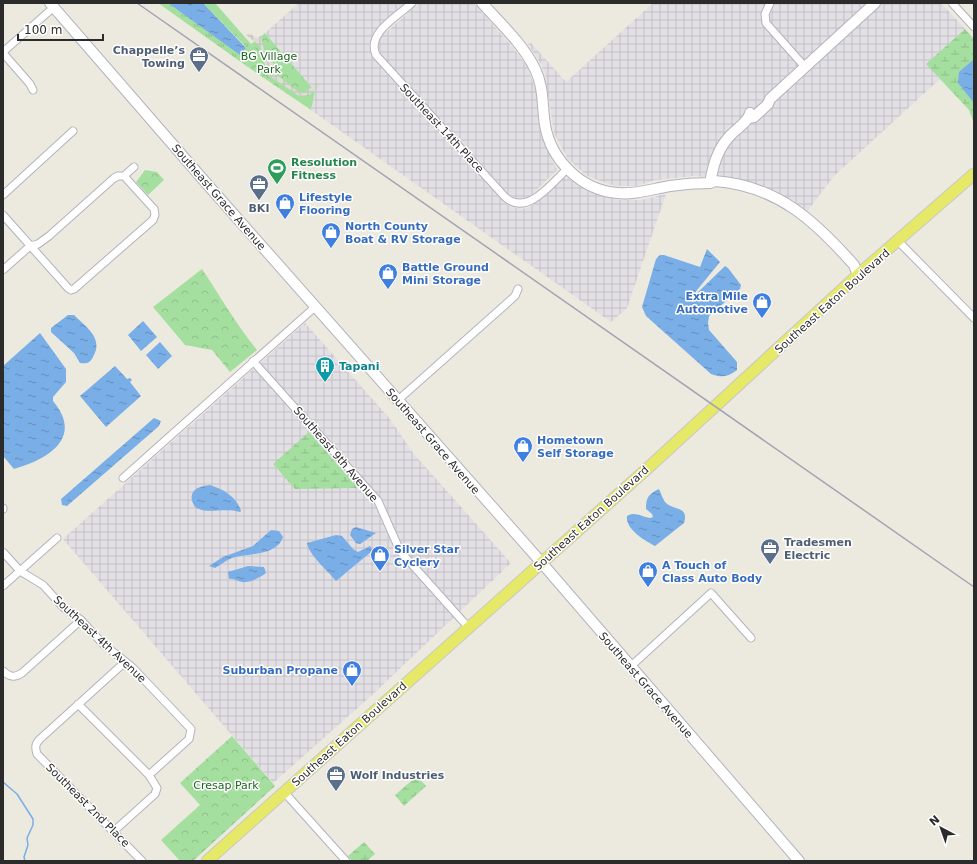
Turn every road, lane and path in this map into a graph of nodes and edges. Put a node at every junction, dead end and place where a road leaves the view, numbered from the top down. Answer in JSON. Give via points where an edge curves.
{"nodes":[{"id":1,"x":412,"y":3,"type":"edge"},
{"id":2,"x":482,"y":3,"type":"edge"},
{"id":3,"x":770,"y":3,"type":"edge"},
{"id":4,"x":875,"y":3,"type":"edge"},
{"id":5,"x":952,"y":3,"type":"edge"},
{"id":6,"x":52,"y":5,"type":"edge"},
{"id":7,"x":974,"y":26,"type":"edge"},
{"id":8,"x":3,"y":52,"type":"edge"},
{"id":9,"x":805,"y":67,"type":"junction"},
{"id":10,"x":33,"y":90,"type":"dead end"},
{"id":11,"x":73,"y":131,"type":"dead end"},
{"id":12,"x":134,"y":167,"type":"dead end"},
{"id":13,"x":568,"y":169,"type":"junction"},
{"id":14,"x":974,"y":174,"type":"edge"},
{"id":15,"x":124,"y":176,"type":"junction"},
{"id":16,"x":710,"y":183,"type":"junction"},
{"id":17,"x":3,"y":194,"type":"edge"},
{"id":18,"x":3,"y":215,"type":"edge"},
{"id":19,"x":898,"y":241,"type":"junction"},
{"id":20,"x":30,"y":246,"type":"junction"},
{"id":21,"x":3,"y":270,"type":"edge"},
{"id":22,"x":858,"y":275,"type":"junction"},
{"id":23,"x":518,"y":289,"type":"dead end"},
{"id":24,"x":315,"y":307,"type":"junction"},
{"id":25,"x":974,"y":318,"type":"edge"},
{"id":26,"x":253,"y":361,"type":"junction"},
{"id":27,"x":397,"y":401,"type":"junction"},
{"id":28,"x":123,"y":478,"type":"dead end"},
{"id":29,"x":57,"y":538,"type":"dead end"},
{"id":30,"x":3,"y":552,"type":"edge"},
{"id":31,"x":541,"y":562,"type":"junction"},
{"id":32,"x":20,"y":571,"type":"junction"},
{"id":33,"x":3,"y":586,"type":"edge"},
{"id":34,"x":81,"y":620,"type":"junction"},
{"id":35,"x":468,"y":627,"type":"junction"},
{"id":36,"x":751,"y":638,"type":"dead end"},
{"id":37,"x":125,"y":662,"type":"junction"},
{"id":38,"x":630,"y":667,"type":"junction"},
{"id":39,"x":3,"y":671,"type":"edge"},
{"id":40,"x":78,"y":704,"type":"junction"},
{"id":41,"x":149,"y":775,"type":"junction"},
{"id":42,"x":284,"y":792,"type":"junction"},
{"id":43,"x":114,"y":831,"type":"junction"},
{"id":44,"x":142,"y":861,"type":"edge"},
{"id":45,"x":207,"y":861,"type":"edge"},
{"id":46,"x":346,"y":861,"type":"edge"},
{"id":47,"x":799,"y":861,"type":"edge"}],
"edges":[{"from":1,"to":13,"type":"street","name":"Southeast 14th Place","via":[[378,33],[374,46],[379,59],[505,197],[518,204],[532,200]]},
{"from":2,"to":13,"type":"street","via":[[518,44],[535,69],[541,86],[547,134],[555,152]]},
{"from":3,"to":9,"type":"street","via":[[765,14],[769,27]]},
{"from":4,"to":9,"type":"street"},
{"from":5,"to":7,"type":"street"},
{"from":6,"to":8,"type":"street"},
{"from":6,"to":24,"type":"street","name":"Southeast Grace Avenue"},
{"from":8,"to":10,"type":"street"},
{"from":9,"to":16,"type":"street","via":[[770,99],[754,118],[749,118],[732,134],[720,150]]},
{"from":11,"to":17,"type":"street"},
{"from":12,"to":15,"type":"street"},
{"from":13,"to":16,"type":"street","via":[[591,186],[617,193],[637,193],[681,184]]},
{"from":14,"to":19,"type":"main road","name":"Southeast Eaton Boulevard"},
{"from":15,"to":20,"type":"street","via":[[114,178],[49,236]]},
{"from":15,"to":20,"type":"street","via":[[154,209],[155,215],[147,225],[71,290]]},
{"from":16,"to":22,"type":"street","via":[[720,181],[748,187],[788,204],[820,228],[854,265]]},
{"from":18,"to":20,"type":"street"},
{"from":19,"to":22,"type":"main road","name":"Southeast Eaton Boulevard"},
{"from":19,"to":25,"type":"street"},
{"from":20,"to":21,"type":"street"},
{"from":22,"to":31,"type":"main road","name":"Southeast Eaton Boulevard"},
{"from":23,"to":27,"type":"street","via":[[515,296]]},
{"from":24,"to":26,"type":"street"},
{"from":24,"to":27,"type":"street","name":"Southeast Grace Avenue"},
{"from":26,"to":28,"type":"street"},
{"from":26,"to":35,"type":"street","name":"Southeast 9th Avenue","via":[[378,501],[400,551]]},
{"from":27,"to":31,"type":"street","name":"Southeast Grace Avenue"},
{"from":29,"to":32,"type":"street"},
{"from":30,"to":32,"type":"street","name":"Southeast 4th Avenue"},
{"from":31,"to":35,"type":"main road","name":"Southeast Eaton Boulevard"},
{"from":31,"to":38,"type":"street","name":"Southeast Grace Avenue"},
{"from":32,"to":33,"type":"street"},
{"from":32,"to":34,"type":"street","name":"Southeast 4th Avenue","via":[[43,585]]},
{"from":34,"to":37,"type":"street","name":"Southeast 4th Avenue"},
{"from":34,"to":39,"type":"street","via":[[22,673],[15,677]]},
{"from":35,"to":42,"type":"main road","name":"Southeast Eaton Boulevard"},
{"from":36,"to":38,"type":"street","via":[[711,593]]},
{"from":37,"to":40,"type":"street"},
{"from":37,"to":41,"type":"street","name":"Southeast 4th Avenue","via":[[191,729],[189,739]]},
{"from":38,"to":47,"type":"street","name":"Southeast Grace Avenue"},
{"from":40,"to":41,"type":"street"},
{"from":40,"to":43,"type":"street","name":"Southeast 2nd Place","via":[[36,743],[35,748],[37,754]]},
{"from":41,"to":43,"type":"street","via":[[157,788],[155,794]]},
{"from":42,"to":45,"type":"main road","name":"Southeast Eaton Boulevard"},
{"from":42,"to":46,"type":"street"},
{"from":43,"to":44,"type":"street","name":"Southeast 2nd Place"}]}
